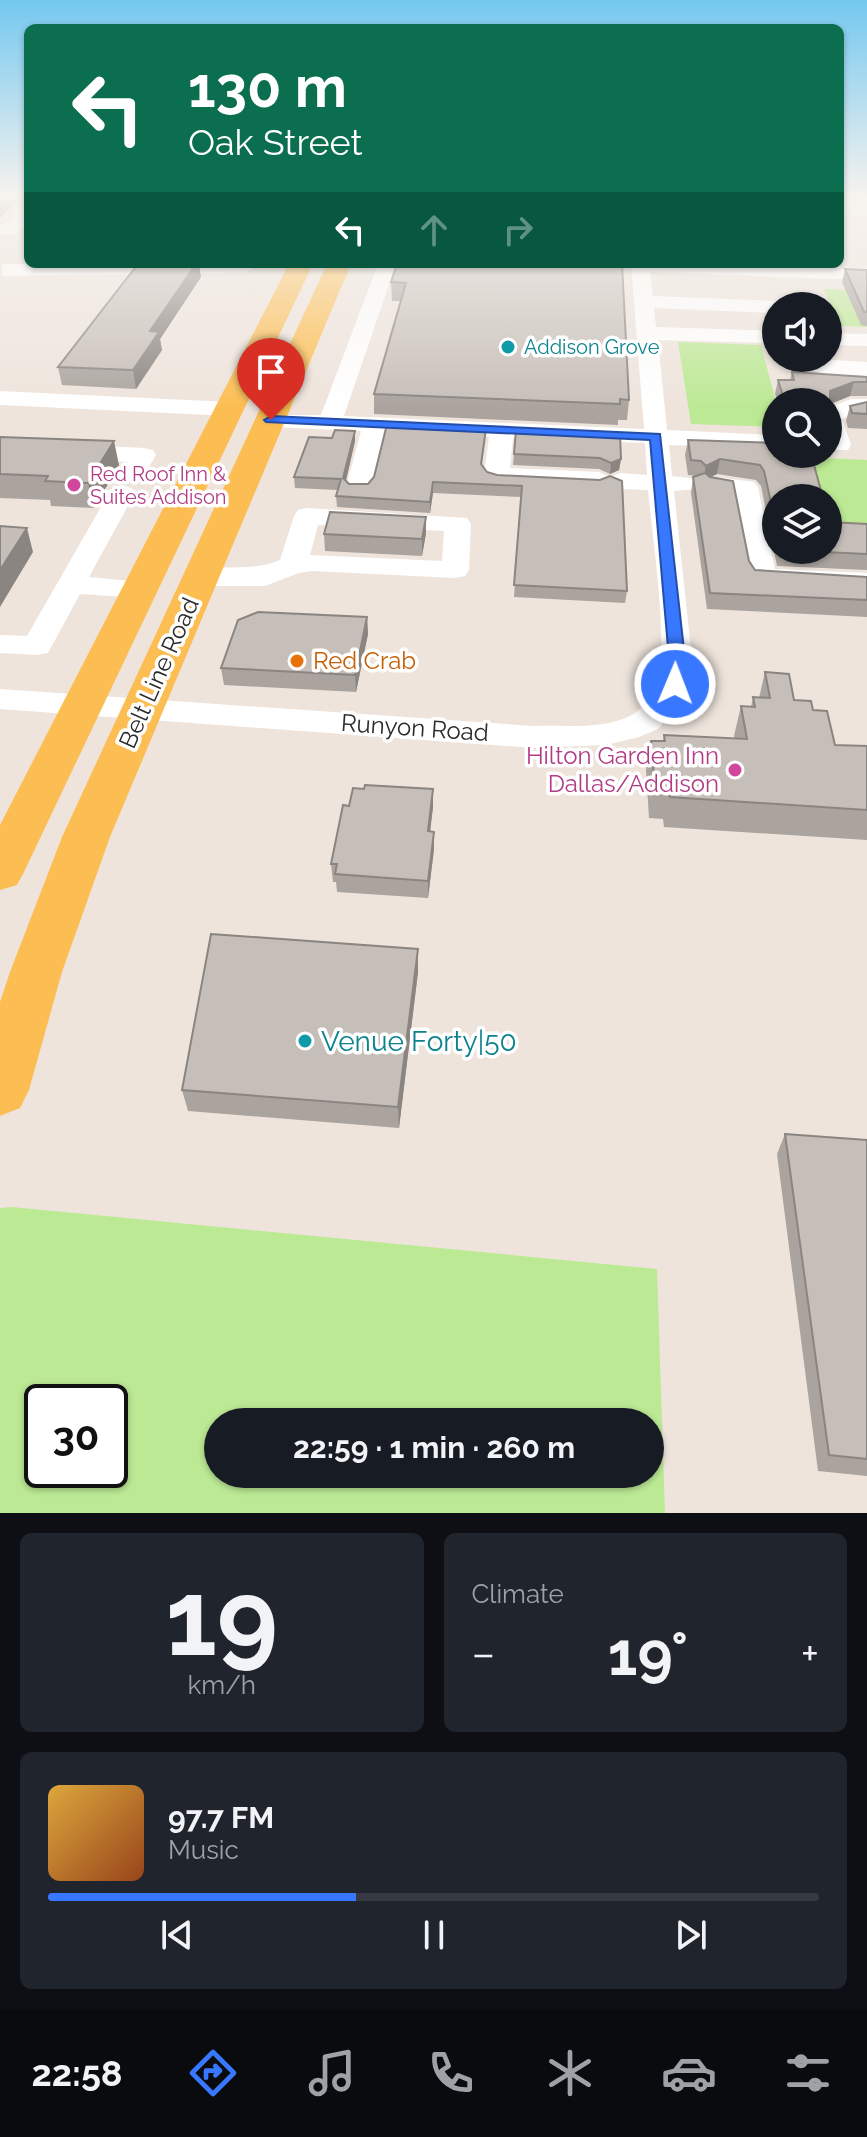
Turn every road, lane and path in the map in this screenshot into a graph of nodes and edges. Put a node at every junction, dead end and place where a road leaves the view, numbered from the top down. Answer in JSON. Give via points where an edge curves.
{"nodes":[{"id":1,"x":164,"y":268,"type":"edge"},
{"id":2,"x":299,"y":268,"type":"edge"},
{"id":3,"x":310,"y":268,"type":"edge"},
{"id":4,"x":337,"y":268,"type":"edge"},
{"id":5,"x":386,"y":268,"type":"edge"},
{"id":6,"x":640,"y":268,"type":"edge"},
{"id":7,"x":716,"y":268,"type":"edge"},
{"id":8,"x":1,"y":270,"type":"edge"},
{"id":9,"x":867,"y":274,"type":"edge"},
{"id":10,"x":326,"y":292,"type":"junction"},
{"id":11,"x":643,"y":302,"type":"junction"},
{"id":12,"x":762,"y":306,"type":"edge"},
{"id":13,"x":646,"y":333,"type":"junction"},
{"id":14,"x":762,"y":337,"type":"edge"},
{"id":15,"x":842,"y":339,"type":"edge"},
{"id":16,"x":867,"y":340,"type":"edge"},
{"id":17,"x":254,"y":360,"type":"junction"},
{"id":18,"x":842,"y":368,"type":"edge"},
{"id":19,"x":867,"y":369,"type":"edge"},
{"id":20,"x":0,"y":398,"type":"edge"},
{"id":21,"x":867,"y":406,"type":"edge"},
{"id":22,"x":230,"y":409,"type":"junction"},
{"id":23,"x":842,"y":410,"type":"edge"},
{"id":24,"x":271,"y":420,"type":"junction"},
{"id":25,"x":330,"y":422,"type":"junction"},
{"id":26,"x":375,"y":424,"type":"junction"},
{"id":27,"x":502,"y":429,"type":"junction"},
{"id":28,"x":656,"y":437,"type":"junction"},
{"id":29,"x":762,"y":441,"type":"edge"},
{"id":30,"x":842,"y":444,"type":"edge"},
{"id":31,"x":867,"y":446,"type":"edge"},
{"id":32,"x":0,"y":448,"type":"edge"},
{"id":33,"x":245,"y":477,"type":"junction"},
{"id":34,"x":689,"y":484,"type":"junction"},
{"id":35,"x":359,"y":487,"type":"edge"},
{"id":36,"x":293,"y":565,"type":"junction"},
{"id":37,"x":201,"y":577,"type":"junction"},
{"id":38,"x":867,"y":582,"type":"edge"},
{"id":39,"x":71,"y":585,"type":"junction"},
{"id":40,"x":142,"y":589,"type":"junction"},
{"id":41,"x":0,"y":644,"type":"edge"},
{"id":42,"x":0,"y":699,"type":"edge"},
{"id":43,"x":86,"y":704,"type":"junction"},
{"id":44,"x":143,"y":709,"type":"junction"},
{"id":45,"x":0,"y":872,"type":"edge"},
{"id":46,"x":0,"y":1090,"type":"edge"}],
"edges":[{"from":1,"to":8,"type":"street"},
{"from":2,"to":17,"type":"main road","name":"Belt Line Road"},
{"from":3,"to":10,"type":"main road","via":[[325,271]]},
{"from":4,"to":10,"type":"main road","name":"Belt Line Road"},
{"from":5,"to":25,"type":"street"},
{"from":6,"to":11,"type":"street","name":"Runyon Road"},
{"from":7,"to":9,"type":"street"},
{"from":10,"to":24,"type":"main road","name":"Belt Line Road"},
{"from":11,"to":12,"type":"street"},
{"from":11,"to":13,"type":"street","name":"Runyon Road"},
{"from":13,"to":14,"type":"street"},
{"from":13,"to":28,"type":"street","name":"Runyon Road"},
{"from":15,"to":16,"type":"street"},
{"from":17,"to":22,"type":"main road","name":"Belt Line Road"},
{"from":17,"to":24,"type":"main road","via":[[269,367],[255,411]]},
{"from":18,"to":19,"type":"street"},
{"from":20,"to":22,"type":"street"},
{"from":21,"to":23,"type":"street"},
{"from":22,"to":33,"type":"main road","via":[[245,415],[250,425],[234,461]]},
{"from":22,"to":40,"type":"main road","name":"Belt Line Road"},
{"from":24,"to":25,"type":"street"},
{"from":24,"to":33,"type":"main road","name":"Belt Line Road"},
{"from":25,"to":26,"type":"street"},
{"from":26,"to":27,"type":"street"},
{"from":26,"to":35,"type":"street"},
{"from":27,"to":28,"type":"street"},
{"from":27,"to":34,"type":"street","via":[[497,475]]},
{"from":28,"to":29,"type":"street"},
{"from":28,"to":34,"type":"street","name":"Runyon Road"},
{"from":30,"to":31,"type":"street"},
{"from":32,"to":39,"type":"street","via":[[144,455]]},
{"from":33,"to":37,"type":"main road","name":"Belt Line Road"},
{"from":34,"to":38,"type":"street","via":[[745,487],[762,577]]},
{"from":34,"to":44,"type":"street","name":"Runyon Road","via":[[675,684],[652,719],[606,736],[534,737]]},
{"from":36,"to":36,"type":"street","via":[[455,570],[458,524],[307,516]]},
{"from":36,"to":37,"type":"street","via":[[265,577]]},
{"from":37,"to":44,"type":"main road","name":"Belt Line Road"},
{"from":39,"to":40,"type":"street"},
{"from":39,"to":41,"type":"street","via":[[37,646]]},
{"from":40,"to":43,"type":"main road","name":"Belt Line Road"},
{"from":42,"to":43,"type":"street","name":"Runyon Road"},
{"from":43,"to":44,"type":"street","name":"Runyon Road"},
{"from":43,"to":45,"type":"main road","name":"Belt Line Road"},
{"from":44,"to":46,"type":"main road","name":"Belt Line Road","via":[[86,837]]}]}
